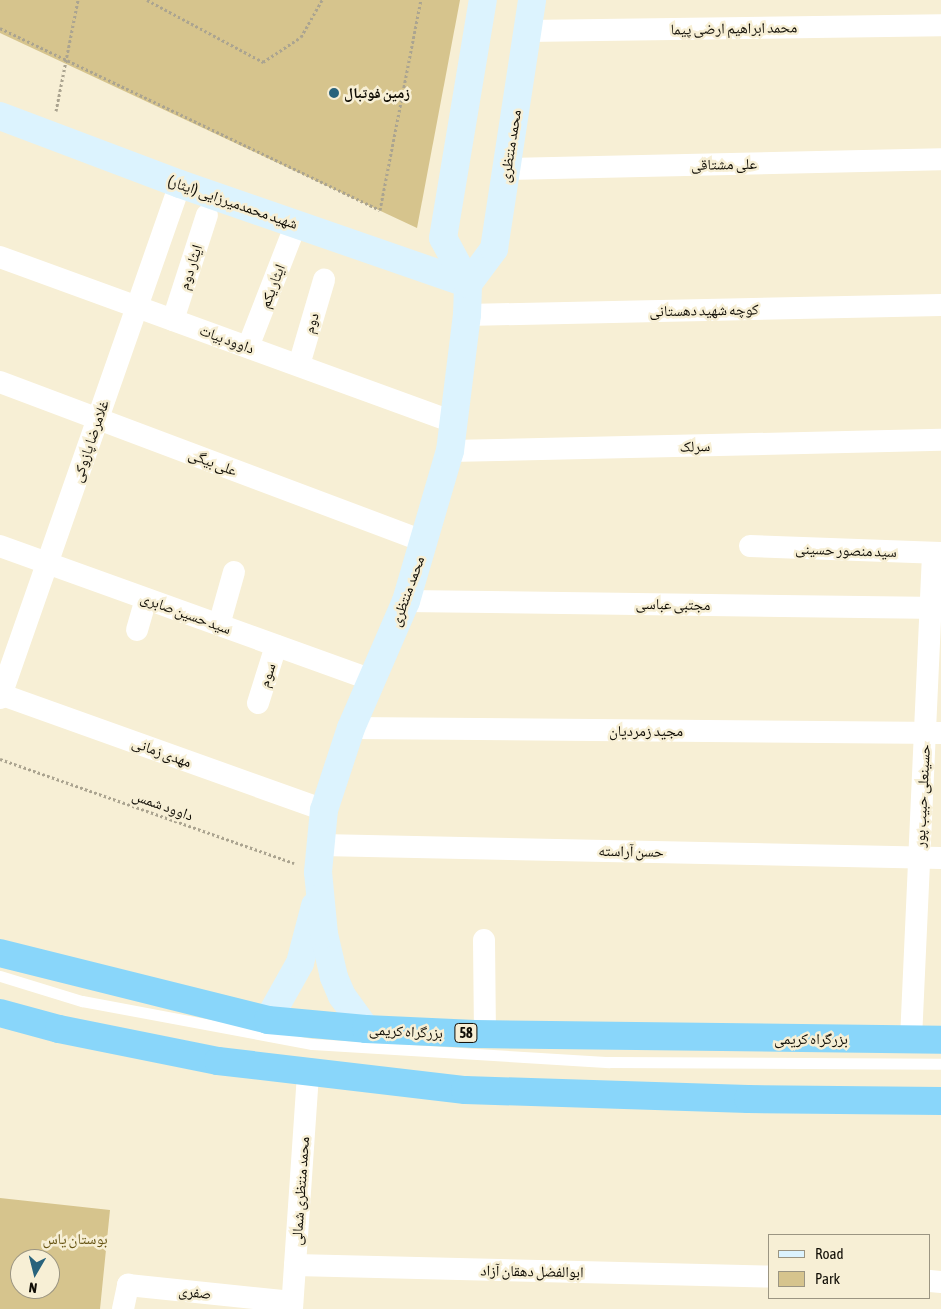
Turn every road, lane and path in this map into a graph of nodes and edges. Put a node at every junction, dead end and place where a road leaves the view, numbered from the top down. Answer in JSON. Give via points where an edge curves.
{"nodes":[{"id":1,"x":78,"y":0,"type":"edge"},
{"id":2,"x":147,"y":0,"type":"edge"},
{"id":3,"x":322,"y":0,"type":"edge"},
{"id":4,"x":421,"y":0,"type":"edge"},
{"id":5,"x":483,"y":0,"type":"edge"},
{"id":6,"x":532,"y":0,"type":"edge"},
{"id":7,"x":941,"y":25,"type":"edge"},
{"id":8,"x":0,"y":28,"type":"edge"},
{"id":9,"x":527,"y":31,"type":"junction"},
{"id":10,"x":66,"y":57,"type":"junction"},
{"id":11,"x":0,"y":116,"type":"edge"},
{"id":12,"x":51,"y":136,"type":"junction"},
{"id":13,"x":941,"y":159,"type":"edge"},
{"id":14,"x":506,"y":169,"type":"junction"},
{"id":15,"x":180,"y":184,"type":"junction"},
{"id":16,"x":207,"y":215,"type":"dead end"},
{"id":17,"x":296,"y":224,"type":"junction"},
{"id":18,"x":0,"y":257,"type":"edge"},
{"id":19,"x":324,"y":280,"type":"dead end"},
{"id":20,"x":468,"y":284,"type":"junction"},
{"id":21,"x":941,"y":305,"type":"edge"},
{"id":22,"x":137,"y":307,"type":"junction"},
{"id":23,"x":467,"y":315,"type":"junction"},
{"id":24,"x":174,"y":320,"type":"junction"},
{"id":25,"x":248,"y":347,"type":"junction"},
{"id":26,"x":299,"y":366,"type":"junction"},
{"id":27,"x":0,"y":382,"type":"edge"},
{"id":28,"x":98,"y":419,"type":"junction"},
{"id":29,"x":453,"y":422,"type":"junction"},
{"id":30,"x":941,"y":440,"type":"edge"},
{"id":31,"x":450,"y":451,"type":"junction"},
{"id":32,"x":426,"y":542,"type":"junction"},
{"id":33,"x":0,"y":546,"type":"edge"},
{"id":34,"x":750,"y":546,"type":"dead end"},
{"id":35,"x":937,"y":553,"type":"edge"},
{"id":36,"x":47,"y":563,"type":"junction"},
{"id":37,"x":234,"y":572,"type":"dead end"},
{"id":38,"x":146,"y":599,"type":"junction"},
{"id":39,"x":406,"y":601,"type":"junction"},
{"id":40,"x":936,"y":608,"type":"edge"},
{"id":41,"x":219,"y":625,"type":"junction"},
{"id":42,"x":137,"y":630,"type":"dead end"},
{"id":43,"x":276,"y":646,"type":"junction"},
{"id":44,"x":372,"y":680,"type":"junction"},
{"id":45,"x":0,"y":695,"type":"edge"},
{"id":46,"x":258,"y":703,"type":"dead end"},
{"id":47,"x":351,"y":728,"type":"junction"},
{"id":48,"x":933,"y":733,"type":"edge"},
{"id":49,"x":0,"y":759,"type":"edge"},
{"id":50,"x":324,"y":810,"type":"junction"},
{"id":51,"x":321,"y":844,"type":"junction"},
{"id":52,"x":930,"y":858,"type":"edge"},
{"id":53,"x":319,"y":881,"type":"junction"},
{"id":54,"x":484,"y":940,"type":"dead end"},
{"id":55,"x":0,"y":953,"type":"edge"},
{"id":56,"x":0,"y":976,"type":"edge"},
{"id":57,"x":0,"y":1013,"type":"edge"},
{"id":58,"x":268,"y":1020,"type":"junction"},
{"id":59,"x":366,"y":1029,"type":"junction"},
{"id":60,"x":485,"y":1034,"type":"junction"},
{"id":61,"x":911,"y":1039,"type":"junction"},
{"id":62,"x":941,"y":1040,"type":"edge"},
{"id":63,"x":941,"y":1064,"type":"edge"},
{"id":64,"x":308,"y":1073,"type":"junction"},
{"id":65,"x":941,"y":1101,"type":"edge"},
{"id":66,"x":295,"y":1265,"type":"junction"},
{"id":67,"x":768,"y":1277,"type":"edge"},
{"id":68,"x":292,"y":1306,"type":"edge"},
{"id":69,"x":123,"y":1309,"type":"edge"}],
"edges":[{"from":1,"to":10,"type":"path"},
{"from":2,"to":3,"type":"path","via":[[263,62],[301,37]]},
{"from":4,"to":10,"type":"path","via":[[380,210]]},
{"from":5,"to":20,"type":"street","via":[[443,238]]},
{"from":6,"to":9,"type":"street","name":"محمد منتظری"},
{"from":7,"to":9,"type":"street","name":"محمد ابراهیم ارضی پیما"},
{"from":8,"to":10,"type":"path"},
{"from":9,"to":14,"type":"street","name":"محمد منتظری"},
{"from":10,"to":12,"type":"path"},
{"from":11,"to":12,"type":"street","name":"شهید محمدمیرزایی (ایثار)"},
{"from":12,"to":15,"type":"street","name":"شهید محمدمیرزایی (ایثار)"},
{"from":13,"to":14,"type":"street","name":"علی مشتاقی"},
{"from":14,"to":20,"type":"street","name":"محمد منتظری","via":[[494,249]]},
{"from":15,"to":17,"type":"street","name":"شهید محمدمیرزایی (ایثار)"},
{"from":15,"to":22,"type":"street","name":"غلامرضا پازوکی"},
{"from":16,"to":24,"type":"street","name":"ایثار دوم"},
{"from":17,"to":20,"type":"street","name":"شهید محمدمیرزایی (ایثار)"},
{"from":17,"to":25,"type":"street","name":"ایثار یکم"},
{"from":18,"to":22,"type":"street","name":"داوود بیات"},
{"from":19,"to":26,"type":"street","name":"دوم"},
{"from":20,"to":23,"type":"street","name":"محمد منتظری"},
{"from":21,"to":23,"type":"street","name":"کوچه شهید دهستانی"},
{"from":22,"to":24,"type":"street","name":"داوود بیات"},
{"from":22,"to":28,"type":"street","name":"غلامرضا پازوکی"},
{"from":23,"to":29,"type":"street","name":"محمد منتظری"},
{"from":24,"to":25,"type":"street","name":"داوود بیات"},
{"from":25,"to":26,"type":"street","name":"داوود بیات"},
{"from":26,"to":29,"type":"street","name":"داوود بیات"},
{"from":27,"to":28,"type":"street","name":"علی بیگی"},
{"from":28,"to":32,"type":"street","name":"علی بیگی"},
{"from":28,"to":36,"type":"street","name":"غلامرضا پازوکی"},
{"from":29,"to":31,"type":"street","name":"محمد منتظری"},
{"from":30,"to":31,"type":"street","name":"سرلک"},
{"from":31,"to":32,"type":"street","name":"محمد منتظری"},
{"from":32,"to":39,"type":"street","name":"محمد منتظری"},
{"from":33,"to":36,"type":"street","name":"سید حسین صابری"},
{"from":34,"to":35,"type":"street","name":"سید منصور حسینی"},
{"from":35,"to":40,"type":"street","name":"حسینعلی حبیب پور"},
{"from":36,"to":38,"type":"street","name":"سید حسین صابری"},
{"from":36,"to":45,"type":"street","name":"غلامرضا پازوکی"},
{"from":37,"to":41,"type":"street"},
{"from":38,"to":41,"type":"street","name":"سید حسین صابری"},
{"from":38,"to":42,"type":"street"},
{"from":39,"to":40,"type":"street","name":"مجتبی عباسی"},
{"from":39,"to":44,"type":"street","name":"محمد منتظری"},
{"from":40,"to":48,"type":"street","name":"حسینعلی حبیب پور"},
{"from":41,"to":43,"type":"street","name":"سید حسین صابری"},
{"from":43,"to":44,"type":"street","name":"سید حسین صابری"},
{"from":43,"to":46,"type":"street","name":"سوم"},
{"from":44,"to":47,"type":"street","name":"محمد منتظری"},
{"from":45,"to":50,"type":"street","name":"مهدی زمانی"},
{"from":47,"to":48,"type":"street","name":"مجید زمردیان"},
{"from":47,"to":50,"type":"street","name":"محمد منتظری"},
{"from":48,"to":52,"type":"street","name":"حسینعلی حبیب پور"},
{"from":49,"to":53,"type":"path","name":"داوود شمس"},
{"from":50,"to":51,"type":"street","name":"محمد منتظری"},
{"from":51,"to":52,"type":"street","name":"حسن آراسته"},
{"from":51,"to":53,"type":"street","name":"محمد منتظری"},
{"from":52,"to":61,"type":"street","name":"حسینعلی حبیب پور"},
{"from":53,"to":58,"type":"street","name":"محمد منتظری","via":[[300,962]]},
{"from":53,"to":59,"type":"street","name":"محمد منتظری","via":[[324,934],[334,977],[342,996]]},
{"from":54,"to":60,"type":"street"},
{"from":55,"to":58,"type":"highway","name":"بزرگراه کریمی","number":"58"},
{"from":56,"to":63,"type":"lane","via":[[82,1001],[312,1044],[609,1062]]},
{"from":57,"to":64,"type":"highway","via":[[59,1029],[218,1061]]},
{"from":58,"to":59,"type":"highway","name":"بزرگراه کریمی","number":"58"},
{"from":59,"to":60,"type":"highway","name":"بزرگراه کریمی","number":"58"},
{"from":60,"to":61,"type":"highway","name":"بزرگراه کریمی","number":"58"},
{"from":61,"to":62,"type":"highway","name":"بزرگراه کریمی","number":"58"},
{"from":64,"to":65,"type":"highway","via":[[465,1090]]},
{"from":64,"to":66,"type":"street","name":"محمد منتظری شمالی"},
{"from":66,"to":67,"type":"street","name":"ابوالفضل دهقان آزاد"},
{"from":66,"to":68,"type":"street","name":"محمد منتظری شمالی"},
{"from":68,"to":69,"type":"street","name":"صفری","via":[[128,1285]]}]}
